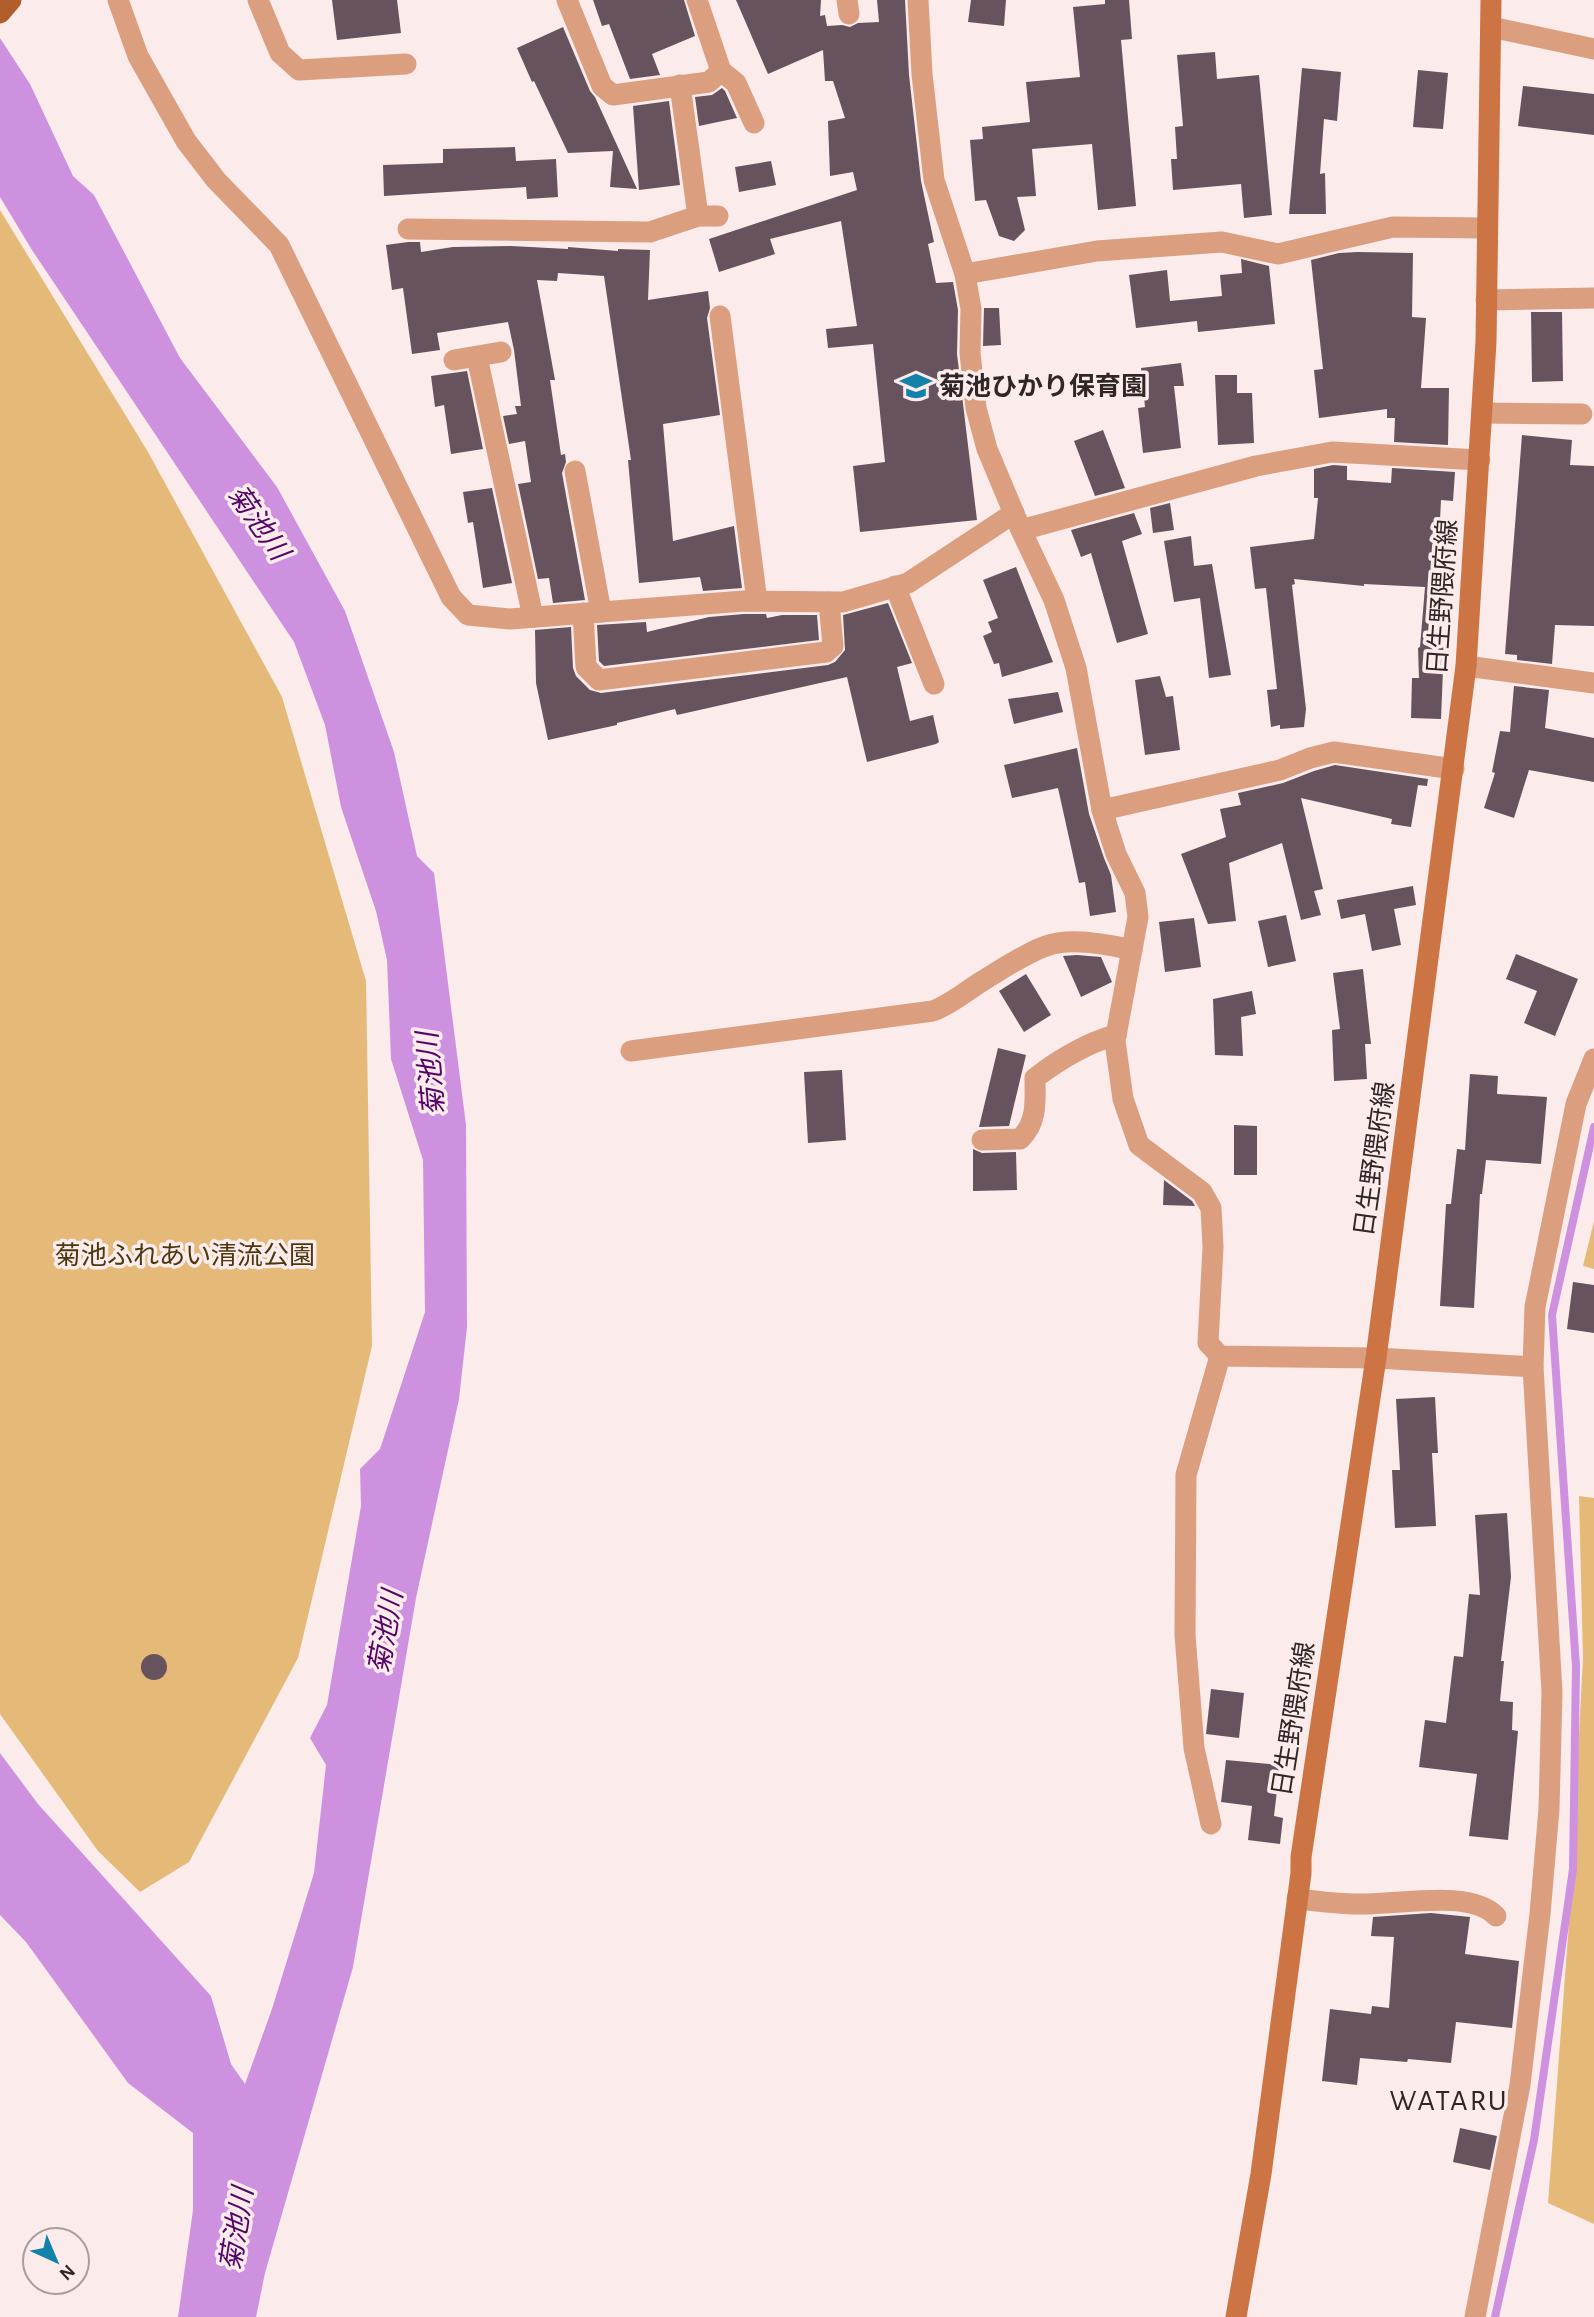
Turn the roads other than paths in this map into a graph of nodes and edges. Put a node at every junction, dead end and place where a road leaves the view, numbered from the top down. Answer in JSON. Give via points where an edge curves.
{"nodes":[{"id":1,"x":11,"y":0,"type":"edge"},
{"id":2,"x":118,"y":0,"type":"edge"},
{"id":3,"x":258,"y":0,"type":"edge"},
{"id":4,"x":567,"y":0,"type":"edge"},
{"id":5,"x":697,"y":0,"type":"edge"},
{"id":6,"x":918,"y":0,"type":"edge"},
{"id":7,"x":1491,"y":0,"type":"edge"},
{"id":8,"x":0,"y":13,"type":"edge"},
{"id":9,"x":1491,"y":27,"type":"junction"},
{"id":10,"x":1594,"y":49,"type":"edge"},
{"id":11,"x":406,"y":64,"type":"dead end"},
{"id":12,"x":721,"y":71,"type":"junction"},
{"id":13,"x":680,"y":85,"type":"junction"},
{"id":14,"x":754,"y":123,"type":"dead end"},
{"id":15,"x":1486,"y":228,"type":"junction"},
{"id":16,"x":408,"y":229,"type":"dead end"},
{"id":17,"x":965,"y":274,"type":"junction"},
{"id":18,"x":1594,"y":298,"type":"edge"},
{"id":19,"x":1486,"y":300,"type":"junction"},
{"id":20,"x":720,"y":316,"type":"dead end"},
{"id":21,"x":501,"y":352,"type":"dead end"},
{"id":22,"x":477,"y":357,"type":"junction"},
{"id":23,"x":454,"y":360,"type":"dead end"},
{"id":24,"x":1482,"y":413,"type":"junction"},
{"id":25,"x":1582,"y":414,"type":"dead end"},
{"id":26,"x":1480,"y":460,"type":"junction"},
{"id":27,"x":575,"y":471,"type":"dead end"},
{"id":28,"x":1018,"y":522,"type":"junction"},
{"id":29,"x":895,"y":586,"type":"junction"},
{"id":30,"x":757,"y":601,"type":"junction"},
{"id":31,"x":829,"y":602,"type":"junction"},
{"id":32,"x":592,"y":612,"type":"junction"},
{"id":33,"x":533,"y":617,"type":"junction"},
{"id":34,"x":1466,"y":666,"type":"junction"},
{"id":35,"x":1594,"y":683,"type":"edge"},
{"id":36,"x":934,"y":684,"type":"dead end"},
{"id":37,"x":1454,"y":769,"type":"junction"},
{"id":38,"x":1102,"y":810,"type":"junction"},
{"id":39,"x":1132,"y":950,"type":"junction"},
{"id":40,"x":1116,"y":1035,"type":"junction"},
{"id":41,"x":631,"y":1051,"type":"dead end"},
{"id":42,"x":1594,"y":1059,"type":"edge"},
{"id":43,"x":982,"y":1140,"type":"dead end"},
{"id":44,"x":1220,"y":1356,"type":"junction"},
{"id":45,"x":1376,"y":1358,"type":"junction"},
{"id":46,"x":1533,"y":1367,"type":"junction"},
{"id":47,"x":1212,"y":1824,"type":"dead end"},
{"id":48,"x":1297,"y":1899,"type":"junction"},
{"id":49,"x":1496,"y":1916,"type":"dead end"},
{"id":50,"x":1236,"y":2317,"type":"edge"},
{"id":51,"x":1475,"y":2317,"type":"edge"}],
"edges":[{"from":1,"to":8,"type":"main road"},
{"from":2,"to":33,"type":"street","via":[[138,56],[186,141],[216,180],[279,245],[451,597],[468,615]]},
{"from":3,"to":11,"type":"street","via":[[280,53],[299,70]]},
{"from":4,"to":13,"type":"street","via":[[602,86],[613,95]]},
{"from":5,"to":12,"type":"street"},
{"from":6,"to":17,"type":"street","via":[[934,180]]},
{"from":7,"to":9,"type":"main road","name":"日生野隈府線"},
{"from":9,"to":10,"type":"street"},
{"from":9,"to":15,"type":"main road","name":"日生野隈府線"},
{"from":12,"to":13,"type":"street","via":[[709,82]]},
{"from":12,"to":14,"type":"street","via":[[736,83]]},
{"from":13,"to":16,"type":"street","via":[[708,216],[650,232]]},
{"from":15,"to":17,"type":"street","via":[[1392,227],[1278,254],[1222,242],[1097,251]]},
{"from":15,"to":19,"type":"main road","name":"日生野隈府線"},
{"from":17,"to":28,"type":"street","via":[[976,408],[987,449]]},
{"from":18,"to":19,"type":"street"},
{"from":19,"to":24,"type":"main road","name":"日生野隈府線"},
{"from":20,"to":30,"type":"street"},
{"from":21,"to":22,"type":"street"},
{"from":22,"to":23,"type":"street"},
{"from":22,"to":33,"type":"street"},
{"from":24,"to":25,"type":"street"},
{"from":24,"to":26,"type":"main road","name":"日生野隈府線"},
{"from":26,"to":28,"type":"street","via":[[1332,452]]},
{"from":26,"to":34,"type":"main road","name":"日生野隈府線"},
{"from":27,"to":32,"type":"street"},
{"from":28,"to":29,"type":"street"},
{"from":28,"to":38,"type":"street","via":[[1054,600],[1076,668]]},
{"from":29,"to":31,"type":"street"},
{"from":29,"to":36,"type":"street"},
{"from":30,"to":31,"type":"street"},
{"from":30,"to":32,"type":"street"},
{"from":31,"to":32,"type":"street","via":[[833,646],[826,652],[599,680],[586,667]]},
{"from":32,"to":33,"type":"street"},
{"from":34,"to":35,"type":"street"},
{"from":34,"to":37,"type":"main road","name":"日生野隈府線"},
{"from":37,"to":38,"type":"street","via":[[1334,752],[1280,770]]},
{"from":37,"to":45,"type":"main road","name":"日生野隈府線"},
{"from":38,"to":39,"type":"street","via":[[1135,893],[1138,917]]},
{"from":39,"to":40,"type":"street"},
{"from":39,"to":41,"type":"street","via":[[1061,942],[1045,946],[933,1012]]},
{"from":40,"to":43,"type":"street","via":[[1057,1060],[1035,1077],[1035,1115],[1020,1139]]},
{"from":40,"to":44,"type":"street","via":[[1123,1099],[1139,1145],[1202,1192],[1211,1208],[1208,1343]]},
{"from":42,"to":46,"type":"street","via":[[1576,1104],[1535,1307]]},
{"from":44,"to":45,"type":"street"},
{"from":44,"to":47,"type":"street","via":[[1186,1475],[1187,1660],[1194,1748]]},
{"from":45,"to":46,"type":"street"},
{"from":45,"to":48,"type":"main road","name":"日生野隈府線"},
{"from":46,"to":51,"type":"street","via":[[1552,1692],[1549,1809],[1520,2085]]},
{"from":48,"to":49,"type":"street","via":[[1359,1905],[1472,1902]]},
{"from":48,"to":50,"type":"main road","name":"日生野隈府線","via":[[1261,2174]]}]}
